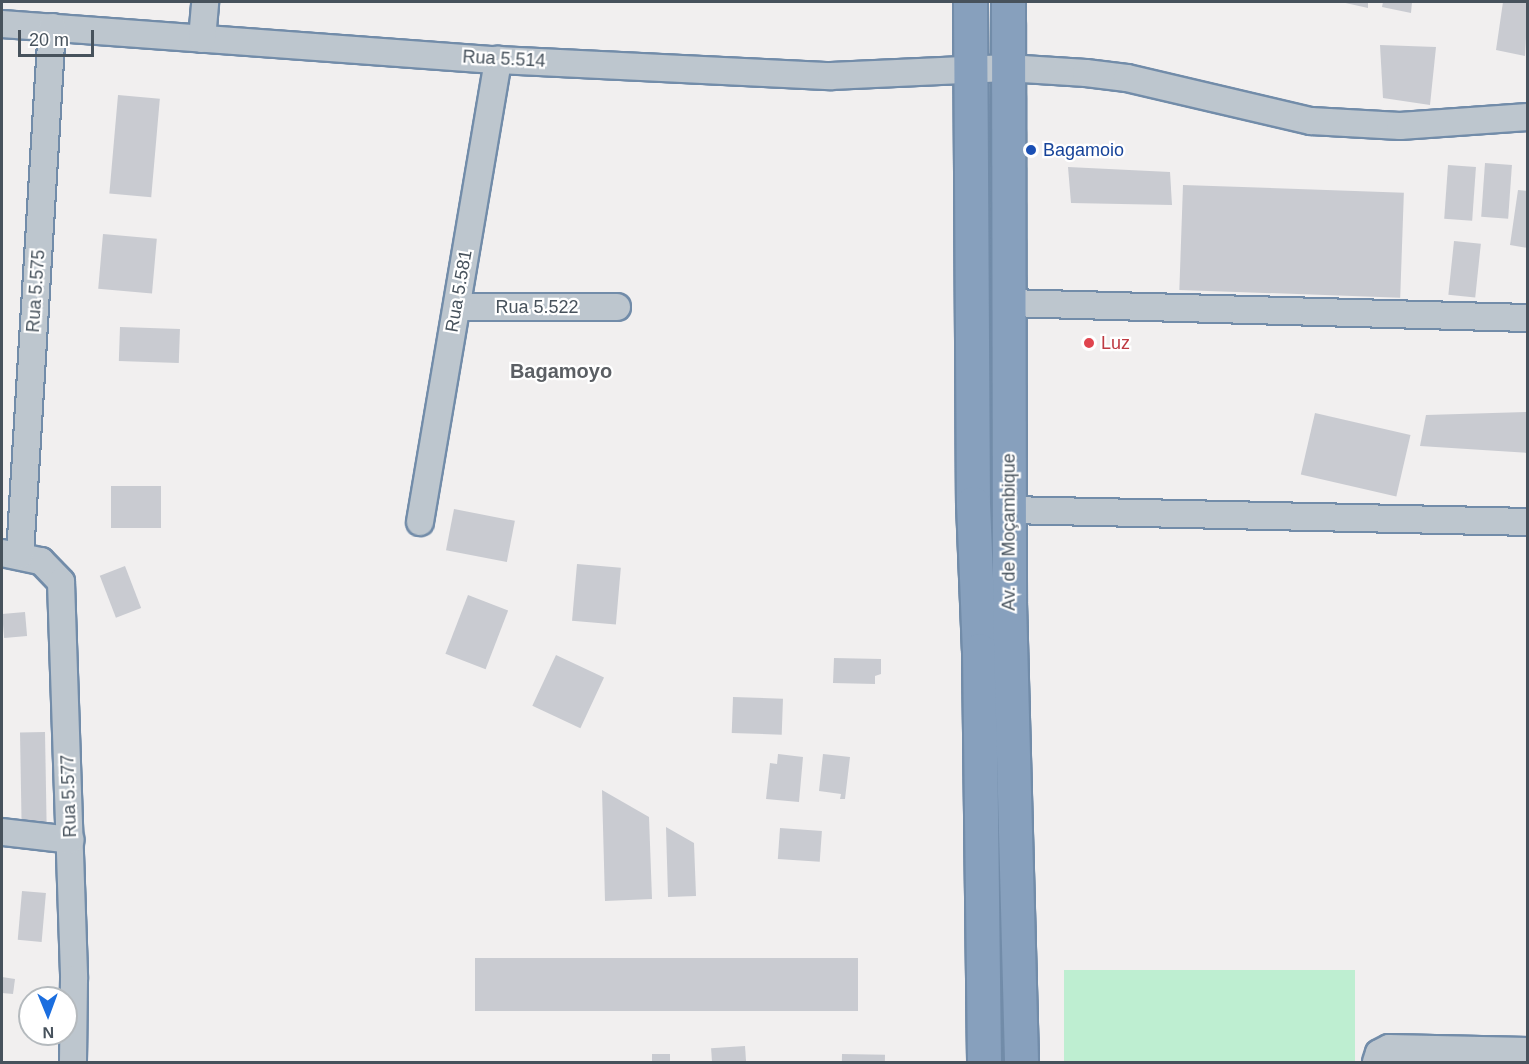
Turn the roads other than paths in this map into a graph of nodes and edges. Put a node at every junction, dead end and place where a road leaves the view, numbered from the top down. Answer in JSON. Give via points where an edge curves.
{"nodes":[{"id":1,"x":205,"y":2,"type":"edge"},
{"id":2,"x":970,"y":2,"type":"edge"},
{"id":3,"x":1008,"y":2,"type":"edge"},
{"id":4,"x":2,"y":24,"type":"edge"},
{"id":5,"x":52,"y":27,"type":"junction"},
{"id":6,"x":202,"y":39,"type":"junction"},
{"id":7,"x":498,"y":60,"type":"junction"},
{"id":8,"x":1007,"y":68,"type":"junction"},
{"id":9,"x":970,"y":70,"type":"junction"},
{"id":10,"x":1527,"y":117,"type":"edge"},
{"id":11,"x":1008,"y":303,"type":"junction"},
{"id":12,"x":456,"y":307,"type":"junction"},
{"id":13,"x":617,"y":307,"type":"dead end"},
{"id":14,"x":1527,"y":318,"type":"edge"},
{"id":15,"x":1009,"y":510,"type":"junction"},
{"id":16,"x":420,"y":522,"type":"dead end"},
{"id":17,"x":1527,"y":522,"type":"edge"},
{"id":18,"x":11,"y":554,"type":"edge"},
{"id":19,"x":2,"y":832,"type":"edge"},
{"id":20,"x":71,"y":840,"type":"junction"},
{"id":21,"x":1527,"y":1051,"type":"edge"},
{"id":22,"x":73,"y":1062,"type":"edge"},
{"id":23,"x":984,"y":1062,"type":"edge"},
{"id":24,"x":1021,"y":1062,"type":"edge"},
{"id":25,"x":1376,"y":1062,"type":"edge"}],
"edges":[{"from":1,"to":6,"type":"street"},
{"from":2,"to":9,"type":"highway","name":"Av. de Moçambique"},
{"from":3,"to":8,"type":"highway","name":"Av. de Moçambique"},
{"from":4,"to":5,"type":"street","name":"Rua 5.514"},
{"from":5,"to":6,"type":"street","name":"Rua 5.514"},
{"from":5,"to":18,"type":"street","name":"Rua 5.575"},
{"from":6,"to":7,"type":"street","name":"Rua 5.514"},
{"from":7,"to":9,"type":"street","name":"Rua 5.514","via":[[831,76]]},
{"from":7,"to":12,"type":"street","name":"Rua 5.581"},
{"from":8,"to":9,"type":"street","name":"Rua 5.514"},
{"from":8,"to":10,"type":"street","name":"Rua 5.514","via":[[1127,78],[1311,121],[1400,126]]},
{"from":8,"to":11,"type":"highway","name":"Av. de Moçambique"},
{"from":9,"to":23,"type":"highway","name":"Av. de Moçambique","via":[[973,503],[979,650]]},
{"from":11,"to":14,"type":"street"},
{"from":11,"to":15,"type":"highway","name":"Av. de Moçambique"},
{"from":12,"to":13,"type":"street","name":"Rua 5.522"},
{"from":12,"to":16,"type":"street","name":"Rua 5.581"},
{"from":15,"to":17,"type":"street"},
{"from":15,"to":24,"type":"highway","name":"Av. de Moçambique"},
{"from":18,"to":20,"type":"street","name":"Rua 5.577","via":[[41,561],[61,582]]},
{"from":19,"to":20,"type":"street"},
{"from":20,"to":22,"type":"street","name":"Rua 5.577"},
{"from":21,"to":25,"type":"street","via":[[1389,1048],[1379,1053]]}]}
